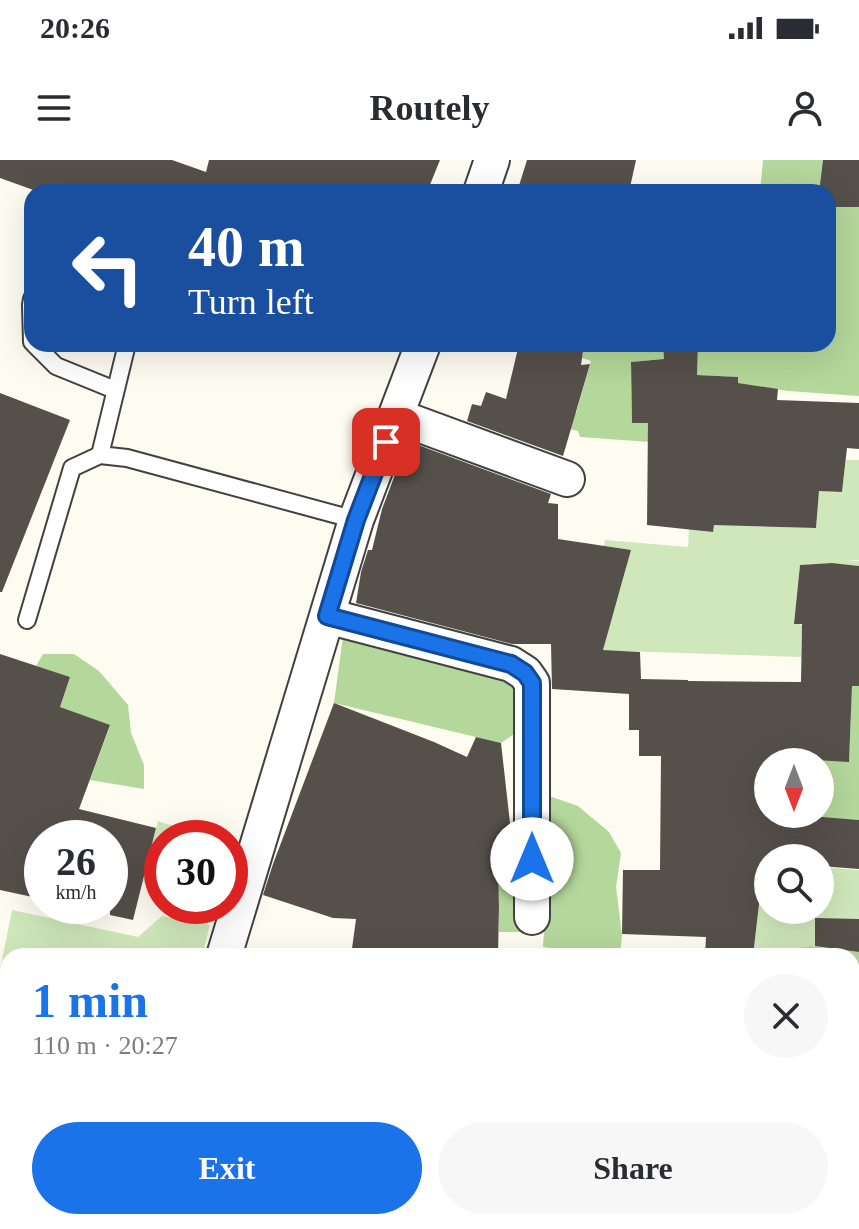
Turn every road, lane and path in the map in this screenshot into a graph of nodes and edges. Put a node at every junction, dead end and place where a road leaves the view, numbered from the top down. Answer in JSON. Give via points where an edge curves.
{"nodes":[{"id":1,"x":492,"y":160,"type":"edge"},
{"id":2,"x":484,"y":184,"type":"edge"},
{"id":3,"x":42,"y":352,"type":"edge"},
{"id":4,"x":125,"y":352,"type":"edge"},
{"id":5,"x":420,"y":352,"type":"edge"},
{"id":6,"x":115,"y":390,"type":"junction"},
{"id":7,"x":396,"y":416,"type":"junction"},
{"id":8,"x":100,"y":455,"type":"junction"},
{"id":9,"x":567,"y":479,"type":"dead end"},
{"id":10,"x":356,"y":520,"type":"junction"},
{"id":11,"x":327,"y":616,"type":"junction"},
{"id":12,"x":27,"y":620,"type":"dead end"},
{"id":13,"x":532,"y":917,"type":"dead end"},
{"id":14,"x":226,"y":948,"type":"edge"}],
"edges":[{"from":1,"to":2,"type":"street"},
{"from":3,"to":6,"type":"lane","via":[[56,366]]},
{"from":4,"to":6,"type":"lane"},
{"from":5,"to":7,"type":"street"},
{"from":6,"to":8,"type":"lane"},
{"from":7,"to":9,"type":"street"},
{"from":7,"to":10,"type":"street"},
{"from":8,"to":10,"type":"lane"},
{"from":8,"to":12,"type":"lane","via":[[72,468]]},
{"from":10,"to":11,"type":"street"},
{"from":11,"to":13,"type":"street","via":[[511,664],[532,683]]},
{"from":11,"to":14,"type":"street"}]}
